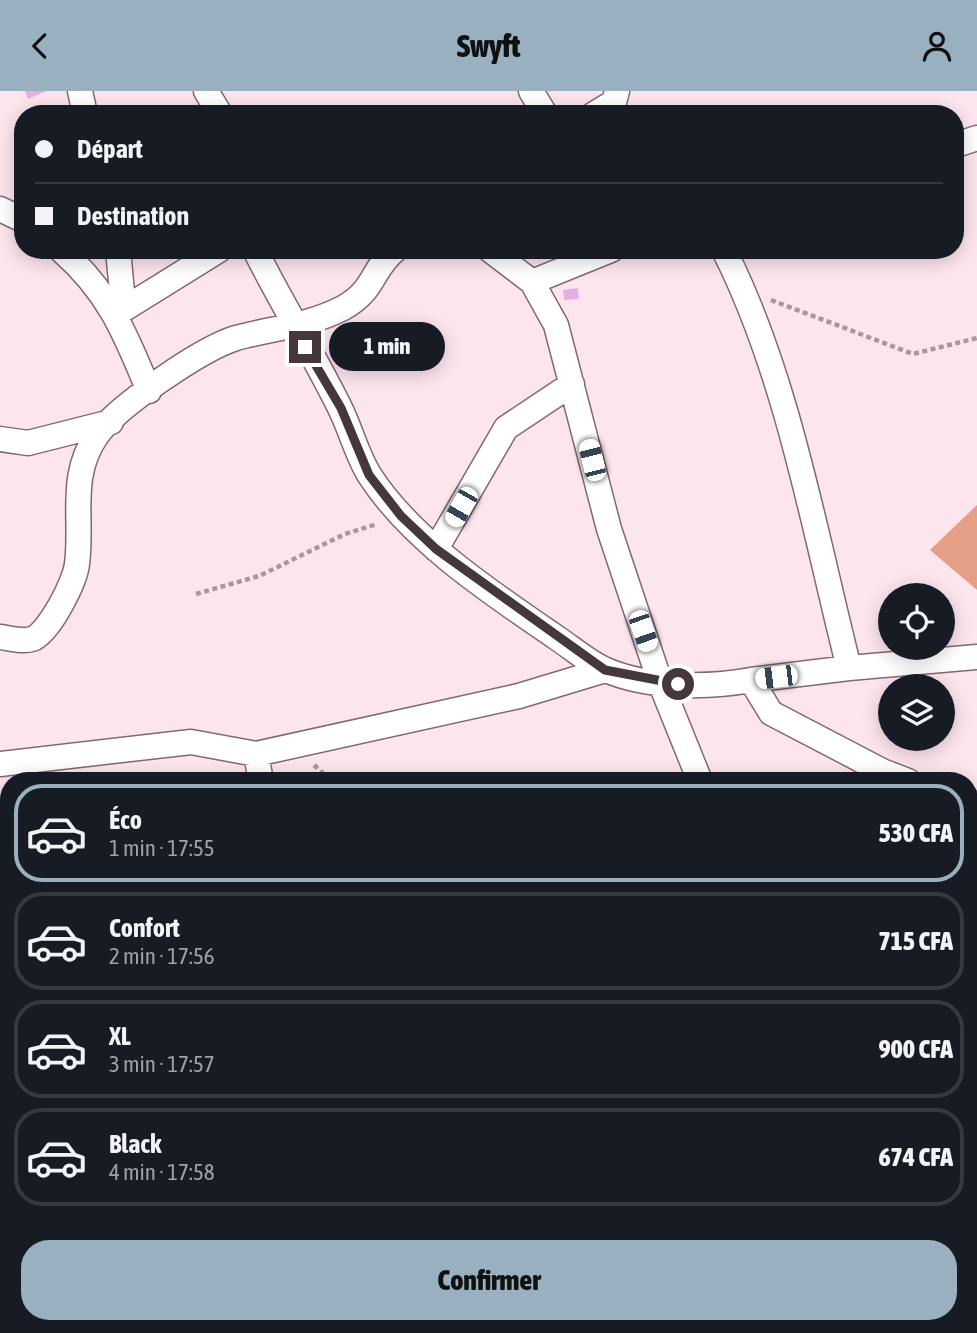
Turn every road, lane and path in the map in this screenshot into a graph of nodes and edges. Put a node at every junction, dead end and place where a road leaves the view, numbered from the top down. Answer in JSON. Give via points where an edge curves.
{"nodes":[{"id":1,"x":617,"y":91,"type":"edge"},
{"id":2,"x":608,"y":105,"type":"edge"},
{"id":3,"x":71,"y":259,"type":"edge"},
{"id":4,"x":119,"y":259,"type":"edge"},
{"id":5,"x":205,"y":259,"type":"edge"},
{"id":6,"x":260,"y":259,"type":"edge"},
{"id":7,"x":389,"y":259,"type":"edge"},
{"id":8,"x":501,"y":259,"type":"edge"},
{"id":9,"x":592,"y":259,"type":"edge"},
{"id":10,"x":728,"y":259,"type":"edge"},
{"id":11,"x":532,"y":282,"type":"junction"},
{"id":12,"x":744,"y":290,"type":"junction"},
{"id":13,"x":116,"y":314,"type":"junction"},
{"id":14,"x":294,"y":327,"type":"junction"},
{"id":15,"x":977,"y":338,"type":"edge"},
{"id":16,"x":572,"y":384,"type":"junction"},
{"id":17,"x":149,"y":391,"type":"junction"},
{"id":18,"x":111,"y":422,"type":"junction"},
{"id":19,"x":0,"y":439,"type":"edge"},
{"id":20,"x":401,"y":516,"type":"junction"},
{"id":21,"x":436,"y":549,"type":"junction"},
{"id":22,"x":196,"y":594,"type":"dead end"},
{"id":23,"x":0,"y":637,"type":"edge"},
{"id":24,"x":977,"y":657,"type":"edge"},
{"id":25,"x":849,"y":668,"type":"junction"},
{"id":26,"x":605,"y":670,"type":"junction"},
{"id":27,"x":751,"y":680,"type":"junction"},
{"id":28,"x":660,"y":683,"type":"junction"},
{"id":29,"x":256,"y":754,"type":"junction"},
{"id":30,"x":0,"y":764,"type":"edge"},
{"id":31,"x":259,"y":772,"type":"edge"},
{"id":32,"x":696,"y":772,"type":"edge"},
{"id":33,"x":885,"y":772,"type":"edge"}],
"edges":[{"from":1,"to":2,"type":"street"},
{"from":3,"to":13,"type":"street","via":[[92,279]]},
{"from":4,"to":13,"type":"street","via":[[122,292]]},
{"from":5,"to":13,"type":"street"},
{"from":6,"to":14,"type":"street"},
{"from":7,"to":14,"type":"street","via":[[362,297]]},
{"from":8,"to":11,"type":"street"},
{"from":9,"to":11,"type":"street"},
{"from":10,"to":12,"type":"street"},
{"from":11,"to":16,"type":"street","via":[[556,325]]},
{"from":12,"to":15,"type":"path","via":[[913,354]]},
{"from":12,"to":25,"type":"street","via":[[785,415]]},
{"from":13,"to":17,"type":"street"},
{"from":14,"to":17,"type":"street","via":[[236,338],[204,353]]},
{"from":14,"to":20,"type":"street","via":[[341,408],[369,475]]},
{"from":16,"to":21,"type":"street","via":[[506,428]]},
{"from":16,"to":28,"type":"street","via":[[609,529]]},
{"from":17,"to":18,"type":"street"},
{"from":18,"to":19,"type":"street","via":[[28,443]]},
{"from":18,"to":23,"type":"street","via":[[83,460],[76,503],[77,566],[47,630],[30,640]]},
{"from":20,"to":21,"type":"street"},
{"from":20,"to":22,"type":"path","via":[[345,534],[259,576]]},
{"from":21,"to":26,"type":"street"},
{"from":24,"to":25,"type":"street"},
{"from":25,"to":27,"type":"street"},
{"from":26,"to":28,"type":"street"},
{"from":26,"to":29,"type":"street","via":[[519,697]]},
{"from":27,"to":28,"type":"street","via":[[712,687]]},
{"from":27,"to":33,"type":"street","via":[[771,713]]},
{"from":28,"to":32,"type":"street"},
{"from":29,"to":30,"type":"street","via":[[191,743]]},
{"from":29,"to":31,"type":"street"}]}
